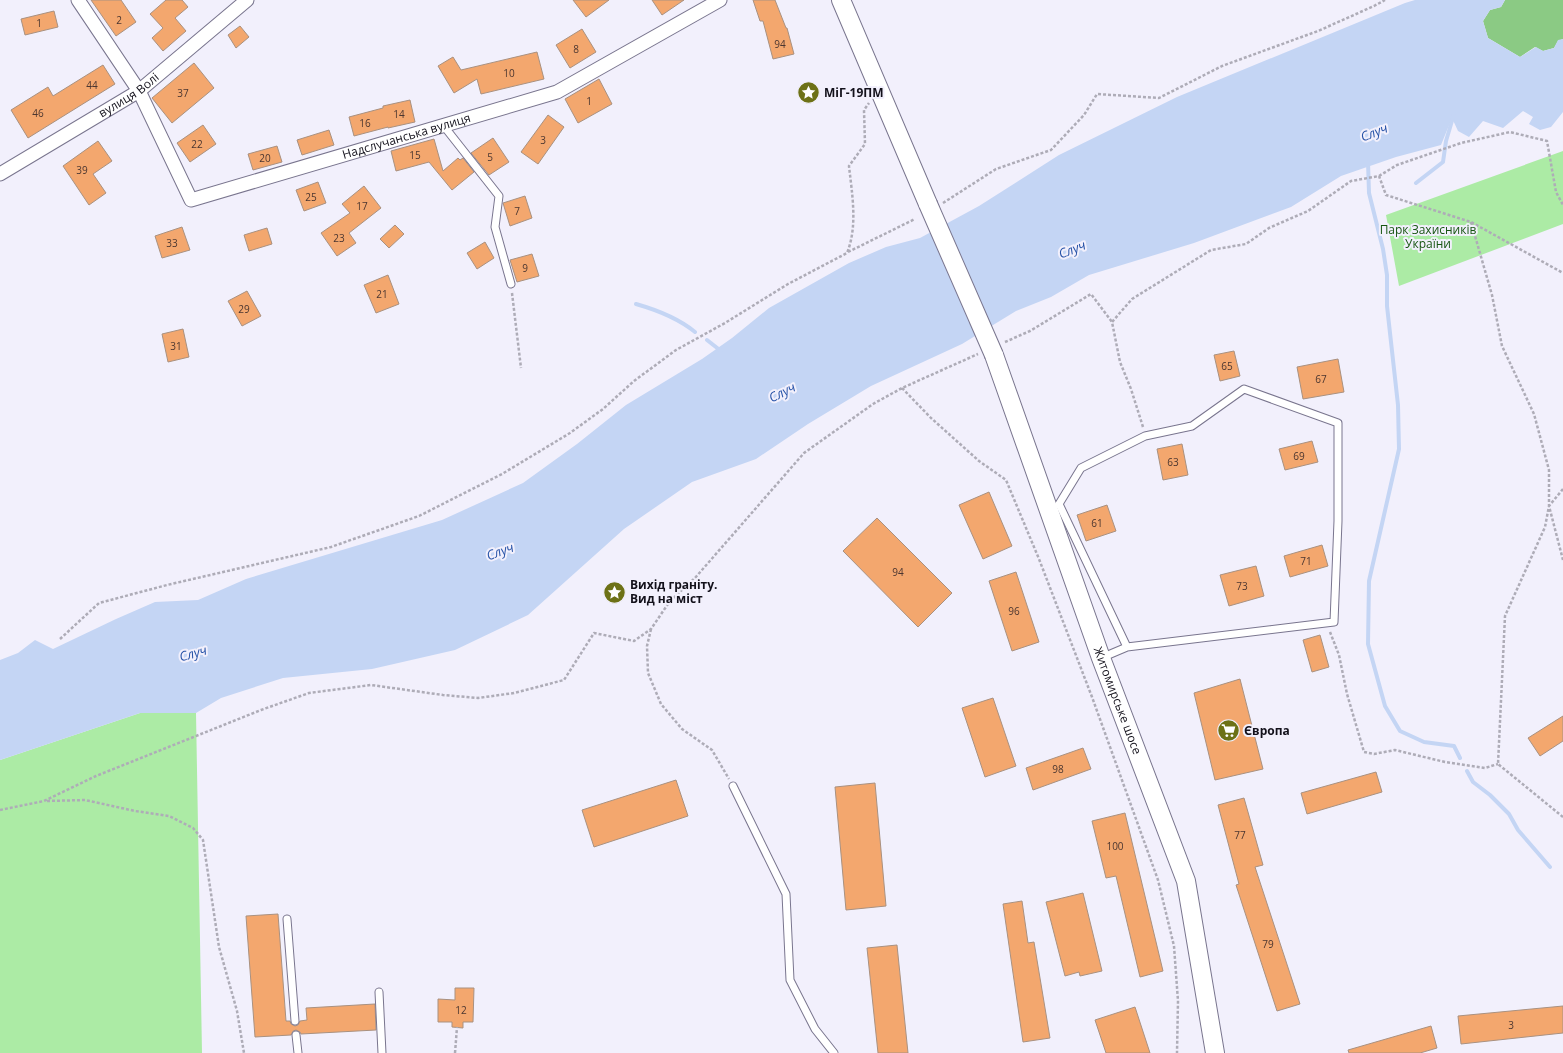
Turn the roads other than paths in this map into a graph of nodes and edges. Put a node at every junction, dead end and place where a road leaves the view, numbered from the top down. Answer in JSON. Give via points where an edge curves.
{"nodes":[{"id":1,"x":78,"y":0,"type":"edge"},
{"id":2,"x":247,"y":0,"type":"edge"},
{"id":3,"x":720,"y":0,"type":"edge"},
{"id":4,"x":841,"y":0,"type":"edge"},
{"id":5,"x":139,"y":91,"type":"junction"},
{"id":6,"x":443,"y":125,"type":"junction"},
{"id":7,"x":0,"y":174,"type":"edge"},
{"id":8,"x":511,"y":284,"type":"road end"},
{"id":9,"x":1127,"y":647,"type":"junction"},
{"id":10,"x":1101,"y":658,"type":"junction"},
{"id":11,"x":733,"y":786,"type":"road end"},
{"id":12,"x":287,"y":919,"type":"dead end"},
{"id":13,"x":379,"y":992,"type":"dead end"},
{"id":14,"x":295,"y":1021,"type":"dead end"},
{"id":15,"x":296,"y":1035,"type":"dead end"},
{"id":16,"x":298,"y":1053,"type":"edge"},
{"id":17,"x":382,"y":1053,"type":"edge"},
{"id":18,"x":834,"y":1053,"type":"edge"},
{"id":19,"x":1215,"y":1053,"type":"edge"}],
"edges":[{"from":1,"to":5,"type":"street"},
{"from":2,"to":5,"type":"street","name":"вулиця Волі"},
{"from":3,"to":6,"type":"street","name":"Надслучанська вулиця","via":[[557,92]]},
{"from":4,"to":10,"type":"main road","name":"Житомирське шосе","bridge":true,"via":[[933,205],[993,350]]},
{"from":5,"to":6,"type":"street","name":"Надслучанська вулиця","via":[[191,200]]},
{"from":5,"to":7,"type":"street","name":"вулиця Волі"},
{"from":6,"to":8,"type":"lane","via":[[499,196],[495,227]]},
{"from":9,"to":9,"type":"lane","via":[[1334,622],[1338,423],[1244,389],[1192,426],[1145,436],[1081,468],[1060,504]]},
{"from":9,"to":10,"type":"lane"},
{"from":10,"to":19,"type":"main road","name":"Житомирське шосе","via":[[1186,881]]},
{"from":11,"to":18,"type":"lane","via":[[786,894],[790,980],[815,1029]]},
{"from":12,"to":14,"type":"lane"},
{"from":13,"to":17,"type":"lane"},
{"from":15,"to":16,"type":"lane"}]}
